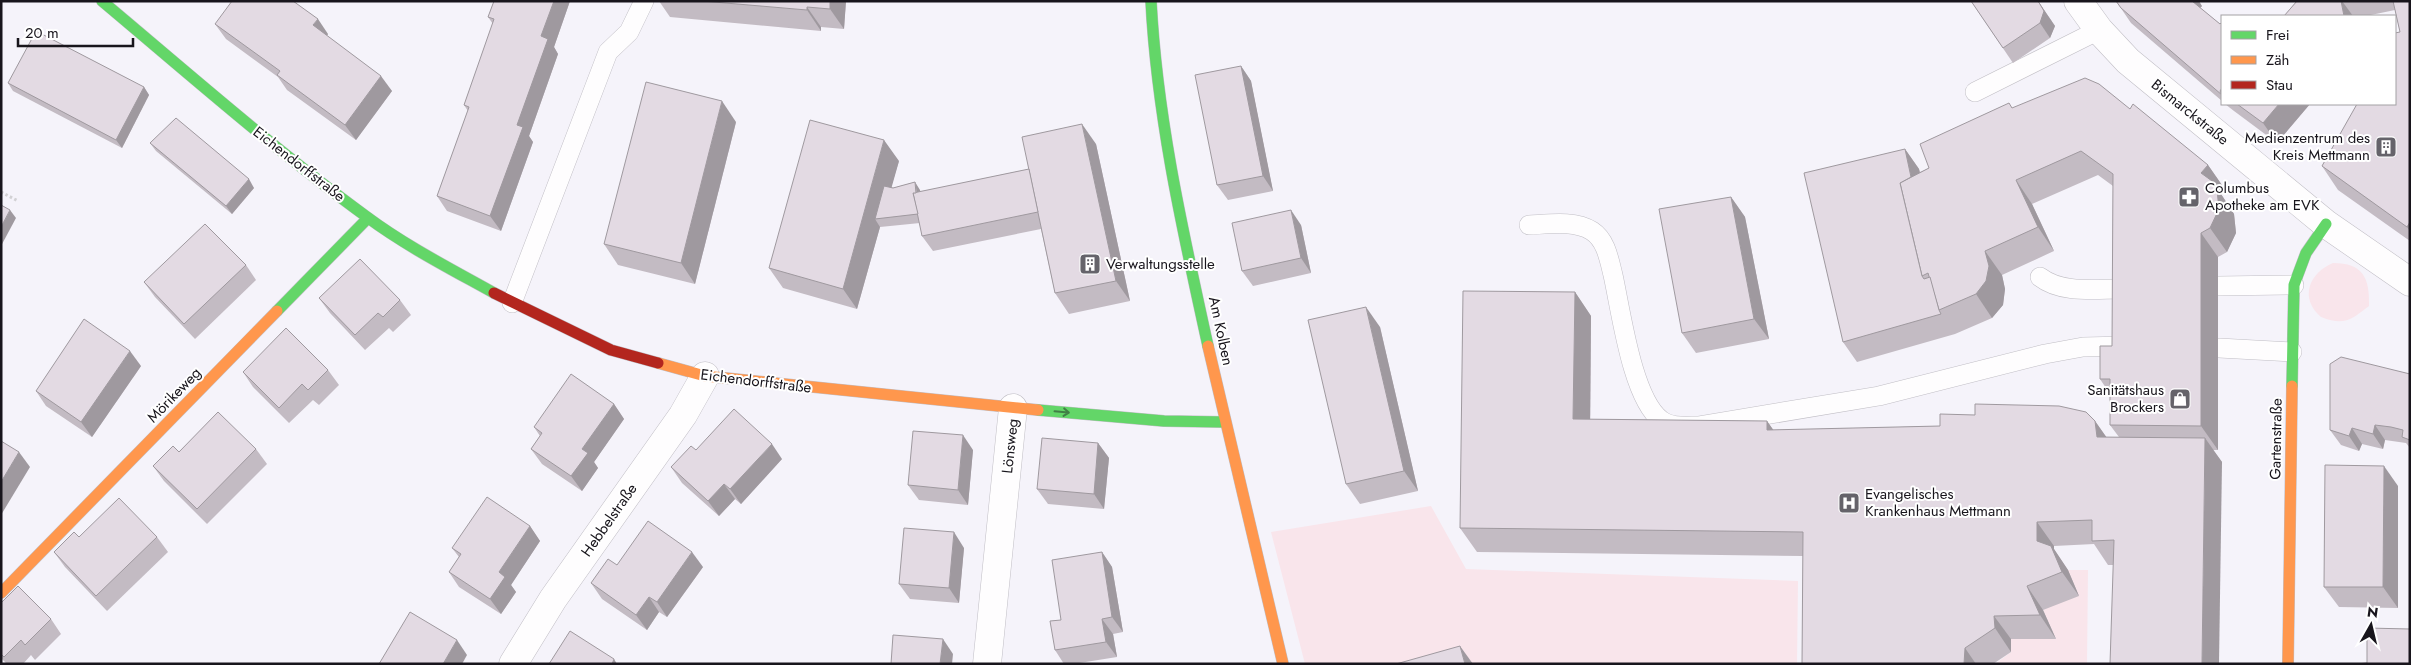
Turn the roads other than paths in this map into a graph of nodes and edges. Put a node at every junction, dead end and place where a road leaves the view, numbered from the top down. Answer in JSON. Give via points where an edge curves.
{"nodes":[{"id":1,"x":102,"y":1,"type":"edge"},
{"id":2,"x":644,"y":1,"type":"edge"},
{"id":3,"x":1151,"y":1,"type":"edge"},
{"id":4,"x":2078,"y":1,"type":"edge"},
{"id":5,"x":2099,"y":30,"type":"junction"},
{"id":6,"x":1975,"y":92,"type":"dead end"},
{"id":7,"x":368,"y":218,"type":"junction"},
{"id":8,"x":2326,"y":224,"type":"junction"},
{"id":9,"x":1529,"y":225,"type":"dead end"},
{"id":10,"x":2040,"y":277,"type":"dead end"},
{"id":11,"x":2410,"y":282,"type":"edge"},
{"id":12,"x":2294,"y":285,"type":"junction"},
{"id":13,"x":2218,"y":286,"type":"dead end"},
{"id":14,"x":2128,"y":288,"type":"edge"},
{"id":15,"x":512,"y":304,"type":"junction"},
{"id":16,"x":2129,"y":346,"type":"edge"},
{"id":17,"x":2219,"y":348,"type":"dead end"},
{"id":18,"x":2292,"y":352,"type":"junction"},
{"id":19,"x":705,"y":376,"type":"junction"},
{"id":20,"x":1013,"y":408,"type":"junction"},
{"id":21,"x":1224,"y":422,"type":"junction"},
{"id":22,"x":1,"y":592,"type":"edge"},
{"id":23,"x":513,"y":664,"type":"edge"},
{"id":24,"x":987,"y":664,"type":"edge"},
{"id":25,"x":1283,"y":664,"type":"edge"},
{"id":26,"x":2288,"y":664,"type":"edge"}],
"edges":[{"from":1,"to":7,"type":"street","name":"Eichendorffstraße","via":[[271,143]]},
{"from":2,"to":15,"type":"lane","via":[[629,32],[608,52]]},
{"from":3,"to":21,"type":"street","name":"Am Kolben","via":[[1153,48],[1168,150]]},
{"from":4,"to":5,"type":"street","name":"Bismarckstraße"},
{"from":5,"to":6,"type":"lane"},
{"from":5,"to":8,"type":"street","name":"Bismarckstraße","via":[[2128,61]]},
{"from":7,"to":15,"type":"street","name":"Eichendorffstraße"},
{"from":7,"to":22,"type":"street","name":"Mörikeweg"},
{"from":8,"to":11,"type":"street","name":"Bismarckstraße"},
{"from":8,"to":12,"type":"street","name":"Gartenstraße","via":[[2308,245],[2298,265]]},
{"from":9,"to":16,"type":"lane","via":[[1577,225],[1599,236],[1610,261],[1642,396],[1660,420],[1674,426],[1698,426],[1879,396],[2083,347]]},
{"from":10,"to":14,"type":"lane","via":[[2051,286],[2062,288]]},
{"from":12,"to":13,"type":"lane"},
{"from":12,"to":18,"type":"street","name":"Gartenstraße"},
{"from":15,"to":19,"type":"street","name":"Eichendorffstraße","via":[[611,350]]},
{"from":17,"to":18,"type":"lane"},
{"from":18,"to":26,"type":"street","name":"Gartenstraße"},
{"from":19,"to":20,"type":"street","name":"Eichendorffstraße"},
{"from":19,"to":23,"type":"street","name":"Hebbelstraße","via":[[683,414],[553,599]]},
{"from":20,"to":21,"type":"street","name":"Lönsweg","one_way":true},
{"from":20,"to":24,"type":"street","name":"Lönsweg"},
{"from":21,"to":25,"type":"street","name":"Am Kolben"}]}
